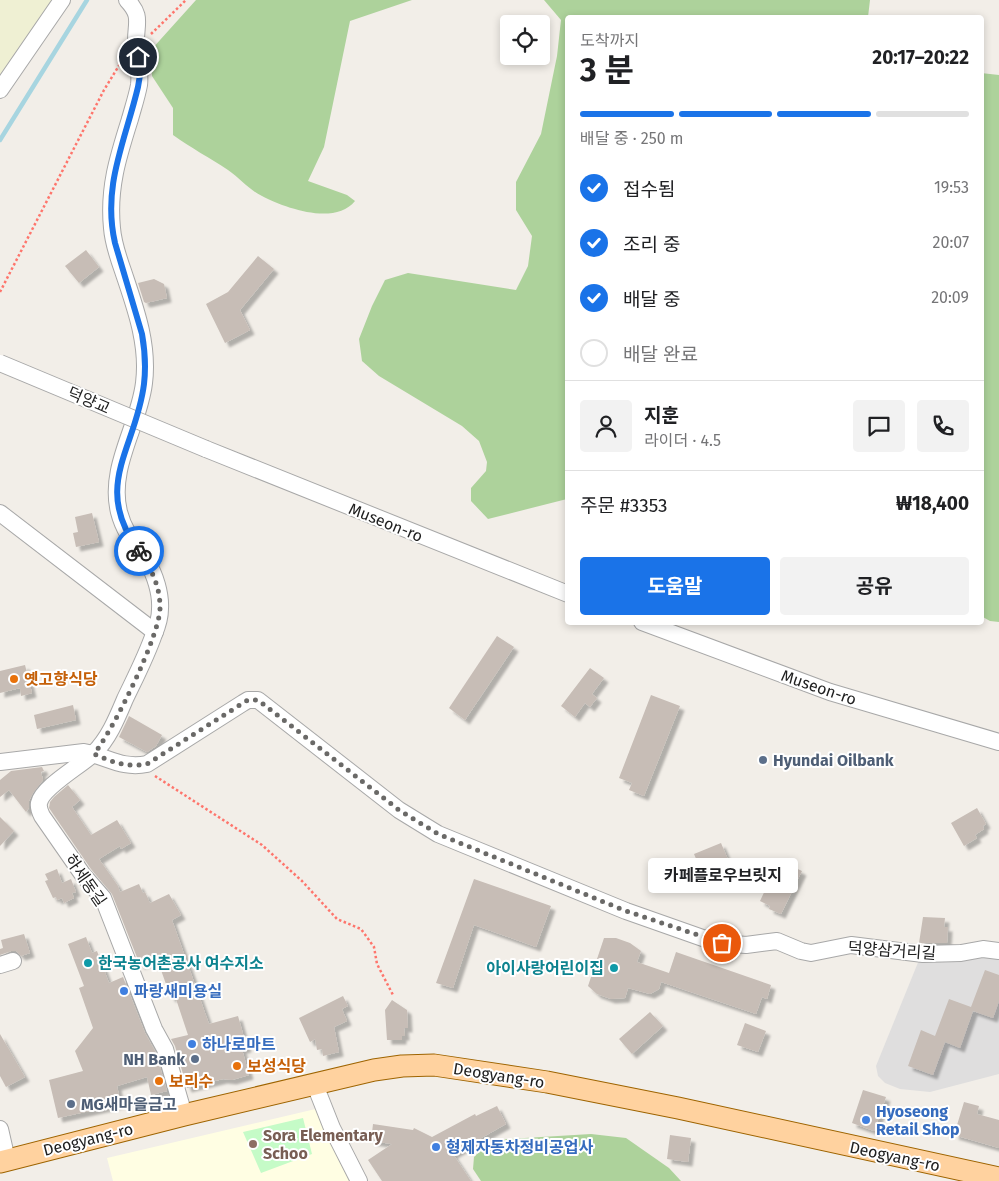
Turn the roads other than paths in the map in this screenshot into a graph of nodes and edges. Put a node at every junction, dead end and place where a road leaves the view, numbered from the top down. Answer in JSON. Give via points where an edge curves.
{"nodes":[{"id":1,"x":62,"y":0,"type":"edge"},
{"id":2,"x":127,"y":0,"type":"edge"},
{"id":3,"x":0,"y":90,"type":"edge"},
{"id":4,"x":0,"y":363,"type":"edge"},
{"id":5,"x":206,"y":449,"type":"joint"},
{"id":6,"x":0,"y":513,"type":"edge"},
{"id":7,"x":565,"y":593,"type":"edge"},
{"id":8,"x":650,"y":625,"type":"edge"},
{"id":9,"x":154,"y":632,"type":"junction"},
{"id":10,"x":999,"y":742,"type":"edge"},
{"id":11,"x":94,"y":754,"type":"junction"},
{"id":12,"x":20,"y":759,"type":"junction"},
{"id":13,"x":0,"y":762,"type":"edge"},
{"id":14,"x":0,"y":775,"type":"edge"},
{"id":15,"x":999,"y":951,"type":"edge"},
{"id":16,"x":316,"y":1085,"type":"junction"},
{"id":17,"x":184,"y":1115,"type":"junction"},
{"id":18,"x":0,"y":1129,"type":"edge"},
{"id":19,"x":3,"y":1161,"type":"edge"},
{"id":20,"x":999,"y":1178,"type":"edge"},
{"id":21,"x":359,"y":1181,"type":"edge"}],
"edges":[{"from":1,"to":3,"type":"street"},
{"from":2,"to":9,"type":"street","name":"하세동길","via":[[137,12],[136,48],[140,75],[114,174],[110,204],[113,237],[142,334],[146,361],[139,407],[122,458],[117,497],[118,511],[126,532],[149,564],[157,586],[160,609]]},
{"from":4,"to":5,"type":"street","name":"덕양교","bridge":true},
{"from":5,"to":7,"type":"street","name":"Museon-ro"},
{"from":6,"to":9,"type":"street"},
{"from":8,"to":10,"type":"street","name":"Museon-ro","via":[[830,692]]},
{"from":9,"to":11,"type":"street","name":"하세동길","via":[[111,729]]},
{"from":11,"to":12,"type":"street","via":[[75,752]]},
{"from":11,"to":15,"type":"street","name":"덕양삼거리길","via":[[119,764],[140,766],[152,762],[248,700],[258,700],[399,810],[438,834],[626,911],[714,942],[746,945],[777,941],[811,953],[851,946],[923,954]]},
{"from":11,"to":17,"type":"street","name":"하세동길","via":[[47,790],[40,799],[39,808],[102,898],[164,1049]]},
{"from":12,"to":13,"type":"street"},
{"from":12,"to":14,"type":"street"},
{"from":16,"to":17,"type":"main road","name":"Deogyang-ro"},
{"from":16,"to":20,"type":"main road","name":"Deogyang-ro","via":[[390,1067],[456,1067],[678,1108]]},
{"from":16,"to":21,"type":"street","via":[[332,1128]]},
{"from":17,"to":19,"type":"main road","name":"Deogyang-ro"},
{"from":18,"to":19,"type":"street"}]}
